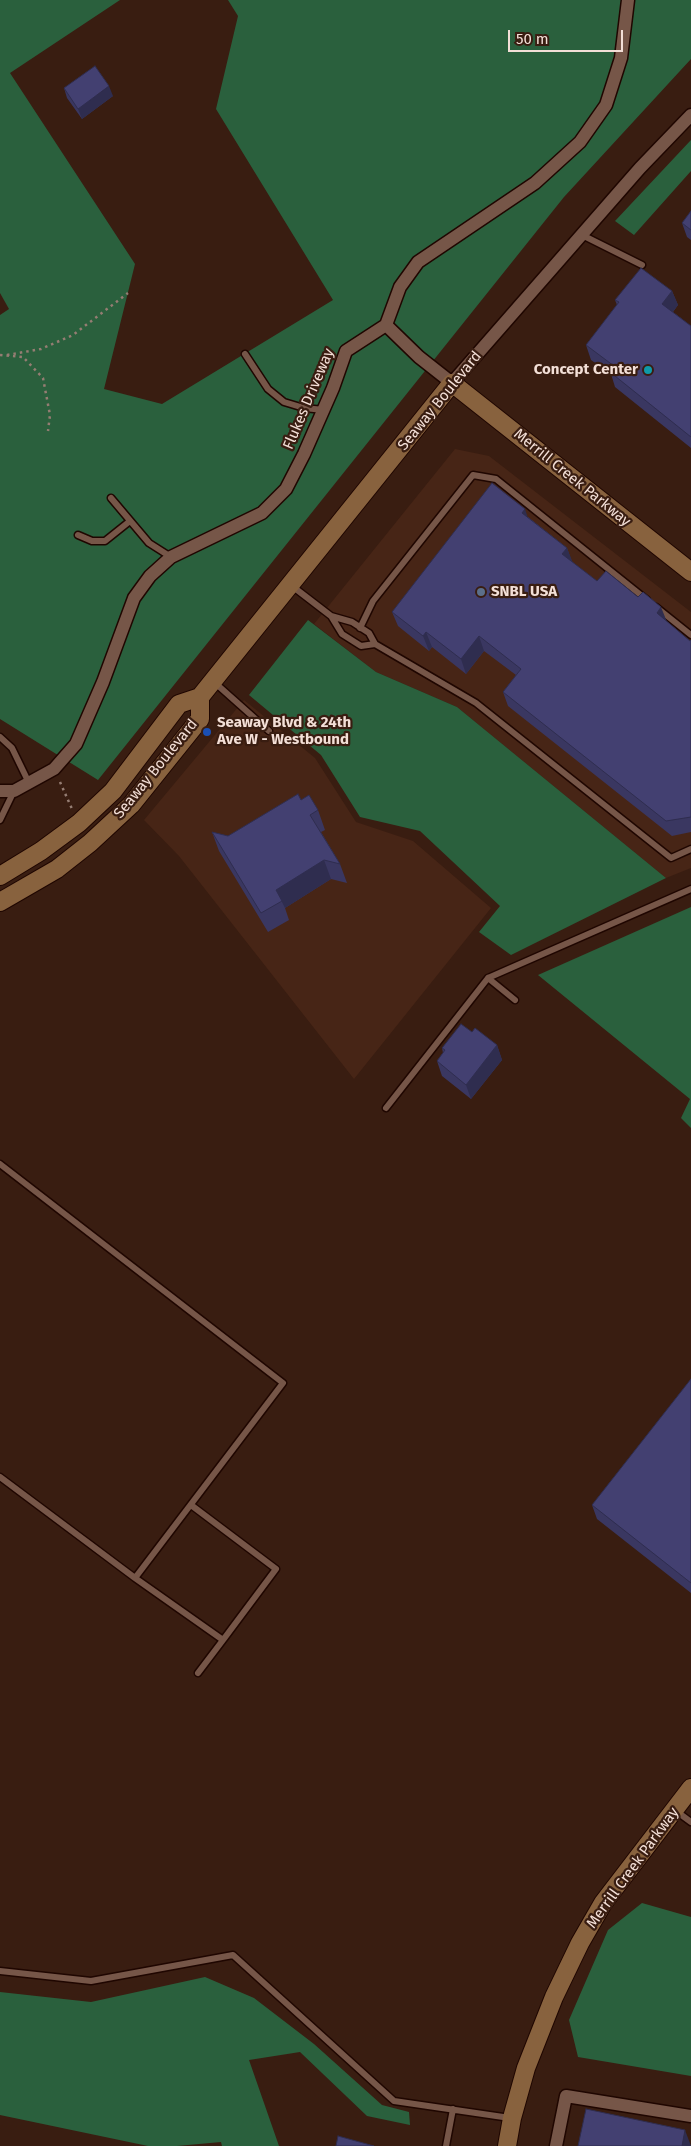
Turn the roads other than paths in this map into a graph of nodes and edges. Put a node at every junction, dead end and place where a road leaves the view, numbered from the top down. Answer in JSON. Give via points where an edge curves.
{"nodes":[{"id":1,"x":628,"y":0,"type":"edge"},
{"id":2,"x":691,"y":115,"type":"edge"},
{"id":3,"x":582,"y":235,"type":"junction"},
{"id":4,"x":642,"y":265,"type":"dead end"},
{"id":5,"x":386,"y":325,"type":"junction"},
{"id":6,"x":245,"y":354,"type":"dead end"},
{"id":7,"x":452,"y":383,"type":"junction"},
{"id":8,"x":324,"y":410,"type":"junction"},
{"id":9,"x":112,"y":498,"type":"dead end"},
{"id":10,"x":130,"y":521,"type":"junction"},
{"id":11,"x":78,"y":535,"type":"dead end"},
{"id":12,"x":170,"y":557,"type":"junction"},
{"id":13,"x":691,"y":572,"type":"edge"},
{"id":14,"x":290,"y":585,"type":"junction"},
{"id":15,"x":330,"y":616,"type":"junction"},
{"id":16,"x":360,"y":628,"type":"junction"},
{"id":17,"x":691,"y":635,"type":"edge"},
{"id":18,"x":375,"y":644,"type":"junction"},
{"id":19,"x":213,"y":682,"type":"junction"},
{"id":20,"x":200,"y":697,"type":"junction"},
{"id":21,"x":269,"y":731,"type":"dead end"},
{"id":22,"x":0,"y":737,"type":"edge"},
{"id":23,"x":29,"y":783,"type":"junction"},
{"id":24,"x":0,"y":791,"type":"edge"},
{"id":25,"x":14,"y":791,"type":"junction"},
{"id":26,"x":0,"y":820,"type":"edge"},
{"id":27,"x":691,"y":849,"type":"edge"},
{"id":28,"x":0,"y":876,"type":"edge"},
{"id":29,"x":691,"y":889,"type":"edge"},
{"id":30,"x":0,"y":902,"type":"edge"},
{"id":31,"x":488,"y":978,"type":"junction"},
{"id":32,"x":515,"y":1000,"type":"dead end"},
{"id":33,"x":386,"y":1108,"type":"dead end"},
{"id":34,"x":0,"y":1164,"type":"edge"},
{"id":35,"x":0,"y":1477,"type":"edge"},
{"id":36,"x":191,"y":1505,"type":"junction"},
{"id":37,"x":135,"y":1578,"type":"junction"},
{"id":38,"x":223,"y":1640,"type":"junction"},
{"id":39,"x":198,"y":1673,"type":"dead end"},
{"id":40,"x":691,"y":1788,"type":"edge"},
{"id":41,"x":674,"y":1810,"type":"junction"},
{"id":42,"x":691,"y":1822,"type":"edge"},
{"id":43,"x":0,"y":1971,"type":"edge"},
{"id":44,"x":453,"y":2109,"type":"junction"},
{"id":45,"x":691,"y":2116,"type":"edge"},
{"id":46,"x":512,"y":2118,"type":"junction"},
{"id":47,"x":446,"y":2146,"type":"edge"},
{"id":48,"x":507,"y":2146,"type":"edge"},
{"id":49,"x":556,"y":2146,"type":"edge"}],
"edges":[{"from":1,"to":5,"type":"street","via":[[621,58],[606,105],[580,142],[535,183],[418,262],[400,287]]},
{"from":2,"to":3,"type":"street","name":"Seaway Boulevard"},
{"from":3,"to":4,"type":"lane"},
{"from":3,"to":7,"type":"street","name":"Seaway Boulevard"},
{"from":5,"to":7,"type":"street"},
{"from":5,"to":8,"type":"street","name":"Flukes Driveway","via":[[346,351]]},
{"from":6,"to":8,"type":"lane","via":[[268,390],[284,402]]},
{"from":7,"to":13,"type":"street","name":"Merrill Creek Parkway"},
{"from":7,"to":14,"type":"street","name":"Seaway Boulevard"},
{"from":8,"to":12,"type":"street","name":"Flukes Driveway","via":[[286,489],[262,513]]},
{"from":9,"to":10,"type":"lane"},
{"from":10,"to":11,"type":"lane","via":[[104,541],[92,541]]},
{"from":10,"to":12,"type":"lane","via":[[150,543]]},
{"from":12,"to":23,"type":"street","name":"Flukes Driveway","via":[[134,598],[104,682],[76,744],[54,769]]},
{"from":14,"to":15,"type":"lane"},
{"from":14,"to":19,"type":"street","name":"Seaway Boulevard"},
{"from":15,"to":16,"type":"lane","via":[[352,622]]},
{"from":15,"to":18,"type":"lane","via":[[342,634],[361,646]]},
{"from":16,"to":17,"type":"lane","via":[[373,601],[473,475],[496,479]]},
{"from":16,"to":18,"type":"lane"},
{"from":18,"to":27,"type":"lane","via":[[476,703],[671,858]]},
{"from":19,"to":20,"type":"street","name":"Seaway Boulevard"},
{"from":19,"to":21,"type":"lane"},
{"from":20,"to":28,"type":"street","name":"Seaway Boulevard","via":[[179,704],[113,791],[79,823]]},
{"from":20,"to":30,"type":"street","name":"Seaway Boulevard","via":[[200,718],[131,805],[57,869]]},
{"from":22,"to":23,"type":"lane","via":[[12,748]]},
{"from":23,"to":25,"type":"street","name":"Flukes Driveway"},
{"from":24,"to":25,"type":"street","name":"Flukes Driveway"},
{"from":25,"to":26,"type":"lane"},
{"from":29,"to":31,"type":"lane"},
{"from":31,"to":32,"type":"lane"},
{"from":31,"to":33,"type":"lane"},
{"from":34,"to":36,"type":"lane","via":[[283,1383]]},
{"from":35,"to":37,"type":"lane"},
{"from":36,"to":37,"type":"lane"},
{"from":36,"to":38,"type":"lane","via":[[276,1569]]},
{"from":37,"to":38,"type":"lane"},
{"from":38,"to":39,"type":"lane"},
{"from":40,"to":41,"type":"street","name":"Merrill Creek Parkway"},
{"from":41,"to":42,"type":"lane"},
{"from":41,"to":46,"type":"street","name":"Merrill Creek Parkway","via":[[603,1903],[580,1943],[526,2068]]},
{"from":43,"to":44,"type":"lane","via":[[91,1981],[233,1955],[394,2101]]},
{"from":44,"to":46,"type":"lane"},
{"from":44,"to":47,"type":"lane"},
{"from":45,"to":49,"type":"street","via":[[566,2096]]},
{"from":46,"to":48,"type":"street","name":"Merrill Creek Parkway"}]}
